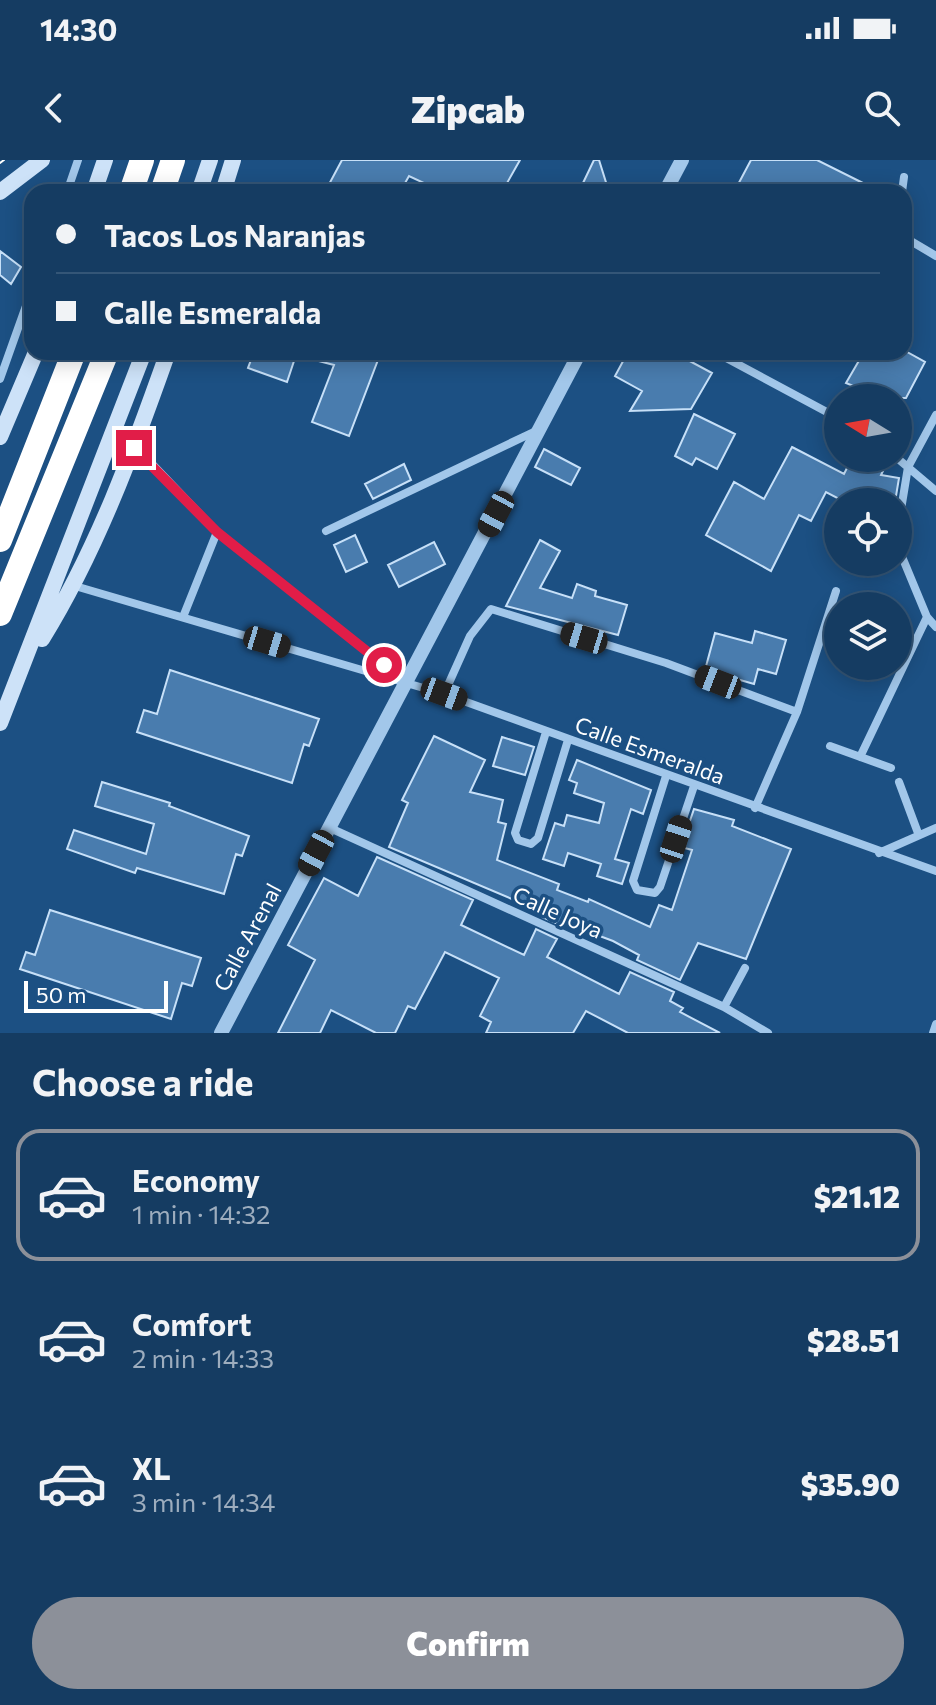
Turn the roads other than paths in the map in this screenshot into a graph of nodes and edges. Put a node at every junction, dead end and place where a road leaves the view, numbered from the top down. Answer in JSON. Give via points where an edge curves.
{"nodes":[{"id":1,"x":42,"y":160,"type":"edge"},
{"id":2,"x":78,"y":160,"type":"edge"},
{"id":3,"x":105,"y":160,"type":"edge"},
{"id":4,"x":142,"y":160,"type":"edge"},
{"id":5,"x":173,"y":160,"type":"edge"},
{"id":6,"x":210,"y":160,"type":"edge"},
{"id":7,"x":233,"y":160,"type":"edge"},
{"id":8,"x":682,"y":160,"type":"edge"},
{"id":9,"x":904,"y":177,"type":"dead end"},
{"id":10,"x":70,"y":184,"type":"edge"},
{"id":11,"x":97,"y":184,"type":"edge"},
{"id":12,"x":134,"y":184,"type":"edge"},
{"id":13,"x":165,"y":184,"type":"edge"},
{"id":14,"x":202,"y":184,"type":"edge"},
{"id":15,"x":226,"y":184,"type":"edge"},
{"id":16,"x":669,"y":184,"type":"edge"},
{"id":17,"x":903,"y":184,"type":"edge"},
{"id":18,"x":0,"y":192,"type":"edge"},
{"id":19,"x":912,"y":242,"type":"edge"},
{"id":20,"x":936,"y":256,"type":"edge"},
{"id":21,"x":24,"y":312,"type":"edge"},
{"id":22,"x":33,"y":360,"type":"edge"},
{"id":23,"x":71,"y":360,"type":"edge"},
{"id":24,"x":104,"y":360,"type":"edge"},
{"id":25,"x":141,"y":360,"type":"edge"},
{"id":26,"x":165,"y":360,"type":"edge"},
{"id":27,"x":576,"y":360,"type":"edge"},
{"id":28,"x":730,"y":360,"type":"edge"},
{"id":29,"x":0,"y":379,"type":"edge"},
{"id":30,"x":22,"y":388,"type":"junction"},
{"id":31,"x":0,"y":409,"type":"edge"},
{"id":32,"x":824,"y":410,"type":"edge"},
{"id":33,"x":936,"y":415,"type":"edge"},
{"id":34,"x":116,"y":426,"type":"junction"},
{"id":35,"x":540,"y":429,"type":"junction"},
{"id":36,"x":0,"y":437,"type":"edge"},
{"id":37,"x":134,"y":448,"type":"junction"},
{"id":38,"x":912,"y":460,"type":"edge"},
{"id":39,"x":912,"y":470,"type":"edge"},
{"id":40,"x":936,"y":491,"type":"edge"},
{"id":41,"x":326,"y":531,"type":"dead end"},
{"id":42,"x":217,"y":532,"type":"junction"},
{"id":43,"x":0,"y":540,"type":"edge"},
{"id":44,"x":910,"y":576,"type":"edge"},
{"id":45,"x":75,"y":586,"type":"junction"},
{"id":46,"x":836,"y":591,"type":"dead end"},
{"id":47,"x":0,"y":614,"type":"edge"},
{"id":48,"x":183,"y":617,"type":"junction"},
{"id":49,"x":927,"y":617,"type":"junction"},
{"id":50,"x":936,"y":627,"type":"edge"},
{"id":51,"x":25,"y":668,"type":"junction"},
{"id":52,"x":407,"y":684,"type":"junction"},
{"id":53,"x":444,"y":694,"type":"junction"},
{"id":54,"x":797,"y":712,"type":"junction"},
{"id":55,"x":0,"y":723,"type":"edge"},
{"id":56,"x":546,"y":732,"type":"junction"},
{"id":57,"x":568,"y":740,"type":"junction"},
{"id":58,"x":830,"y":746,"type":"dead end"},
{"id":59,"x":860,"y":757,"type":"junction"},
{"id":60,"x":891,"y":768,"type":"dead end"},
{"id":61,"x":666,"y":776,"type":"junction"},
{"id":62,"x":899,"y":782,"type":"dead end"},
{"id":63,"x":694,"y":786,"type":"junction"},
{"id":64,"x":755,"y":808,"type":"junction"},
{"id":65,"x":330,"y":828,"type":"junction"},
{"id":66,"x":936,"y":828,"type":"edge"},
{"id":67,"x":918,"y":833,"type":"junction"},
{"id":68,"x":879,"y":853,"type":"junction"},
{"id":69,"x":936,"y":871,"type":"edge"},
{"id":70,"x":745,"y":968,"type":"dead end"},
{"id":71,"x":724,"y":1007,"type":"junction"},
{"id":72,"x":936,"y":1024,"type":"edge"},
{"id":73,"x":221,"y":1033,"type":"edge"},
{"id":74,"x":768,"y":1033,"type":"edge"},
{"id":75,"x":933,"y":1033,"type":"edge"}],
"edges":[{"from":1,"to":18,"type":"main road"},
{"from":2,"to":10,"type":"street"},
{"from":3,"to":11,"type":"main road"},
{"from":4,"to":12,"type":"highway"},
{"from":5,"to":13,"type":"highway"},
{"from":6,"to":14,"type":"main road"},
{"from":7,"to":15,"type":"main road"},
{"from":8,"to":16,"type":"street"},
{"from":9,"to":17,"type":"street"},
{"from":19,"to":20,"type":"street"},
{"from":21,"to":29,"type":"street"},
{"from":22,"to":30,"type":"main road"},
{"from":23,"to":43,"type":"highway"},
{"from":24,"to":47,"type":"highway"},
{"from":25,"to":34,"type":"main road"},
{"from":26,"to":37,"type":"main road"},
{"from":27,"to":35,"type":"street","name":"Calle Arenal"},
{"from":28,"to":32,"type":"street"},
{"from":30,"to":31,"type":"main road"},
{"from":30,"to":36,"type":"main road"},
{"from":33,"to":38,"type":"street"},
{"from":34,"to":37,"type":"street","name":"Calle Esmeralda"},
{"from":34,"to":51,"type":"main road"},
{"from":35,"to":41,"type":"street"},
{"from":35,"to":52,"type":"street","name":"Calle Arenal"},
{"from":37,"to":42,"type":"street","name":"Calle Esmeralda"},
{"from":37,"to":45,"type":"main road"},
{"from":39,"to":40,"type":"street"},
{"from":42,"to":48,"type":"street"},
{"from":42,"to":52,"type":"street","name":"Calle Esmeralda"},
{"from":44,"to":49,"type":"street"},
{"from":45,"to":48,"type":"street","name":"Calle Esmeralda"},
{"from":45,"to":51,"type":"main road"},
{"from":46,"to":54,"type":"street"},
{"from":48,"to":52,"type":"street","name":"Calle Esmeralda"},
{"from":49,"to":50,"type":"street"},
{"from":49,"to":59,"type":"street"},
{"from":51,"to":55,"type":"main road"},
{"from":52,"to":53,"type":"street","name":"Calle Esmeralda"},
{"from":52,"to":65,"type":"street","name":"Calle Arenal"},
{"from":53,"to":54,"type":"street","via":[[470,636],[491,609],[666,663]]},
{"from":53,"to":56,"type":"street","name":"Calle Esmeralda"},
{"from":54,"to":64,"type":"street"},
{"from":56,"to":57,"type":"street","name":"Calle Esmeralda"},
{"from":56,"to":57,"type":"street","via":[[515,833],[518,840],[531,844],[538,838]]},
{"from":57,"to":61,"type":"street","name":"Calle Esmeralda"},
{"from":58,"to":59,"type":"street"},
{"from":59,"to":60,"type":"street"},
{"from":61,"to":63,"type":"street","name":"Calle Esmeralda"},
{"from":61,"to":63,"type":"street","via":[[633,881],[637,890],[655,893],[660,887]]},
{"from":62,"to":67,"type":"street"},
{"from":63,"to":64,"type":"street","name":"Calle Esmeralda"},
{"from":64,"to":68,"type":"street","name":"Calle Esmeralda"},
{"from":65,"to":71,"type":"street","name":"Calle Joya"},
{"from":65,"to":73,"type":"street","name":"Calle Arenal"},
{"from":66,"to":67,"type":"street"},
{"from":67,"to":68,"type":"street"},
{"from":68,"to":69,"type":"street","name":"Calle Esmeralda"},
{"from":70,"to":71,"type":"street"},
{"from":71,"to":74,"type":"street","name":"Calle Joya"},
{"from":72,"to":75,"type":"street"}]}
